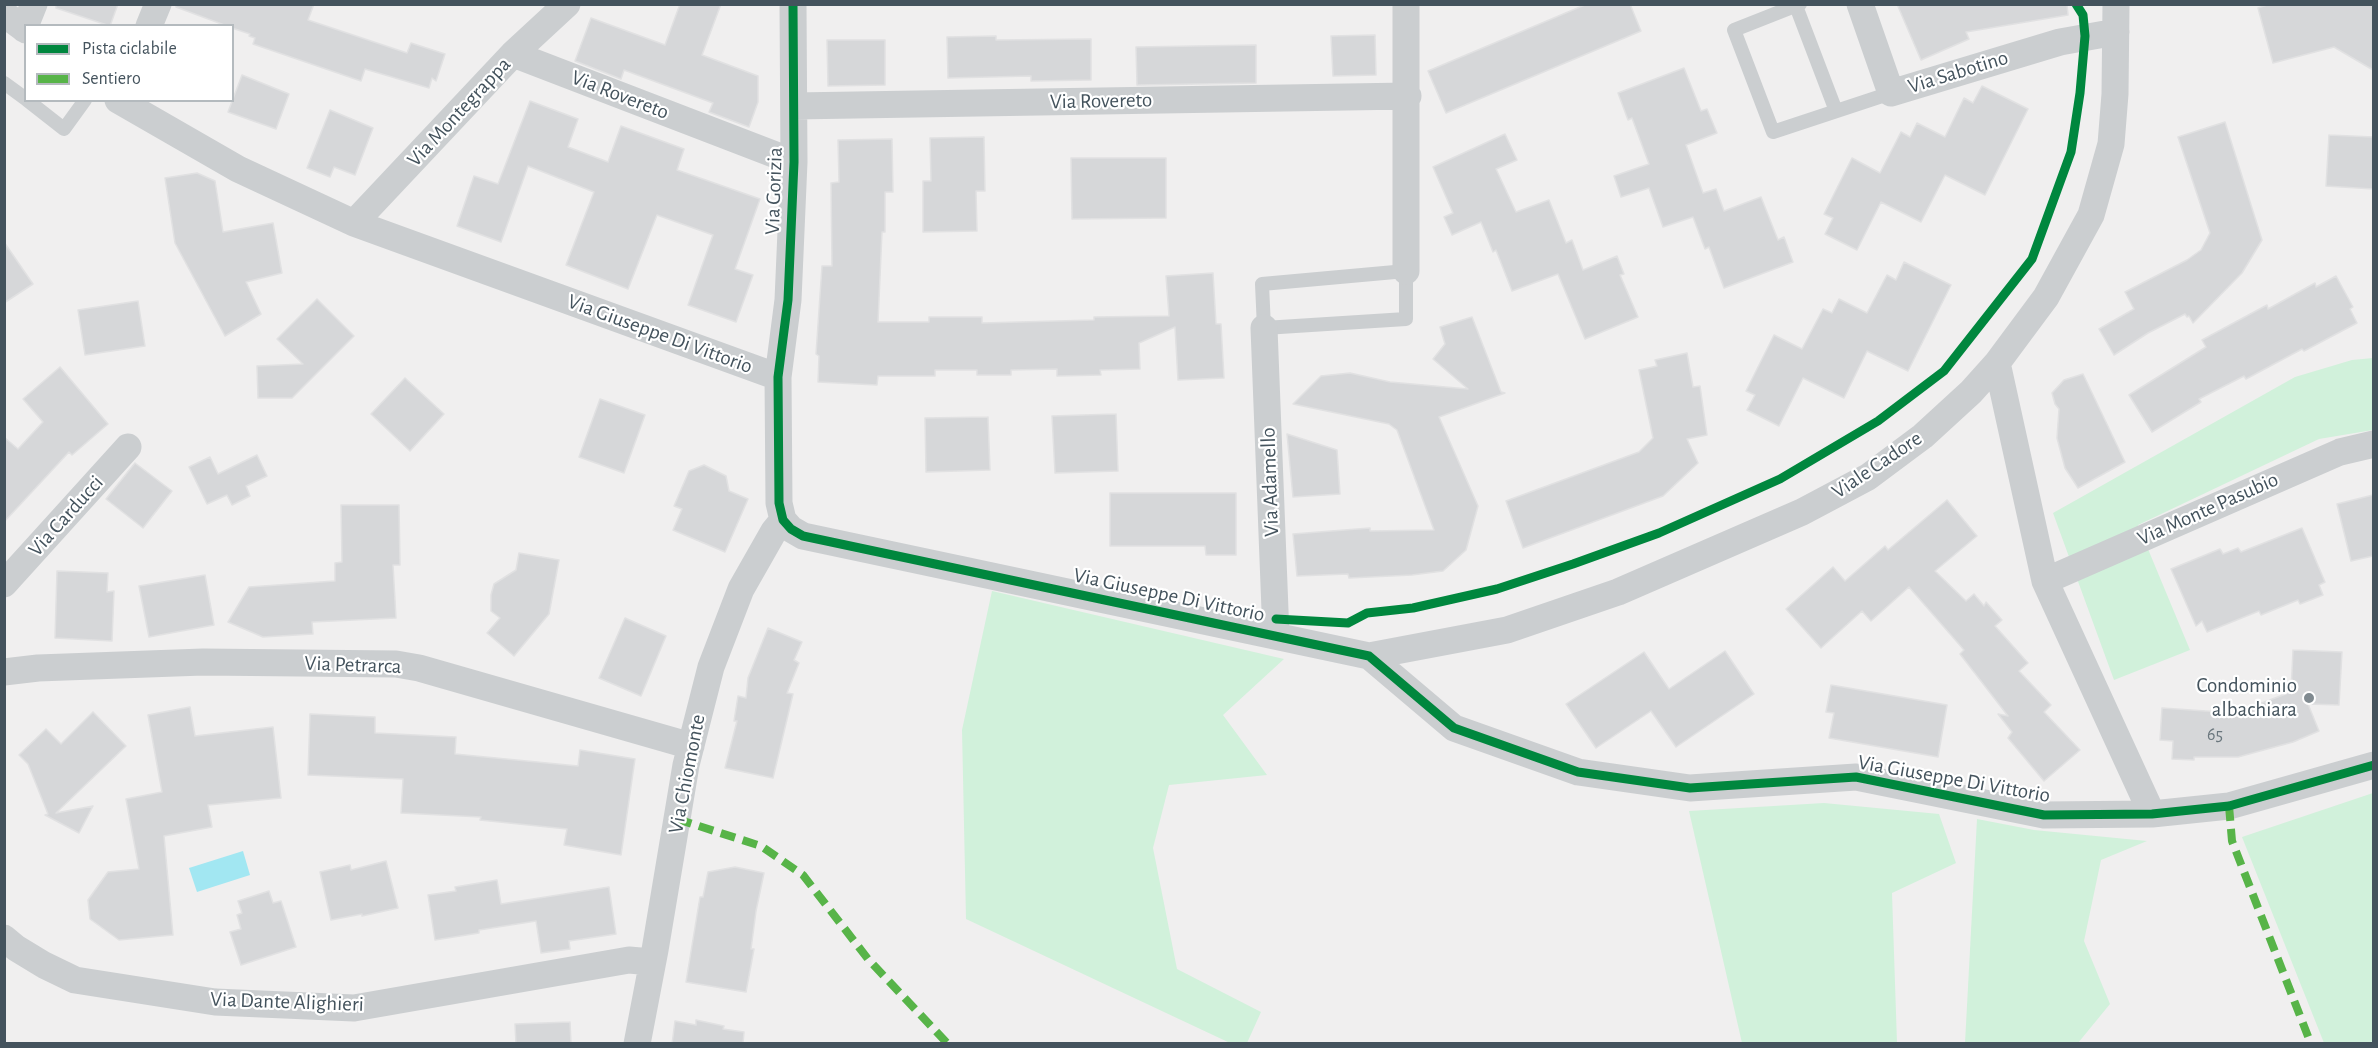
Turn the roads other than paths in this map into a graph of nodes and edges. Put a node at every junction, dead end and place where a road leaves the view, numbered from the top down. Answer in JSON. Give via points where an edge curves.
{"nodes":[{"id":1,"x":158,"y":4,"type":"edge"},
{"id":2,"x":567,"y":4,"type":"edge"},
{"id":3,"x":793,"y":4,"type":"edge"},
{"id":4,"x":1406,"y":4,"type":"edge"},
{"id":5,"x":1860,"y":4,"type":"edge"},
{"id":6,"x":2115,"y":4,"type":"edge"},
{"id":7,"x":1798,"y":5,"type":"edge"},
{"id":8,"x":150,"y":24,"type":"edge"},
{"id":9,"x":2116,"y":32,"type":"junction"},
{"id":10,"x":513,"y":54,"type":"junction"},
{"id":11,"x":4,"y":83,"type":"edge"},
{"id":12,"x":1891,"y":93,"type":"junction"},
{"id":13,"x":1408,"y":96,"type":"junction"},
{"id":14,"x":24,"y":98,"type":"edge"},
{"id":15,"x":29,"y":102,"type":"edge"},
{"id":16,"x":84,"y":102,"type":"edge"},
{"id":17,"x":121,"y":102,"type":"edge"},
{"id":18,"x":794,"y":106,"type":"junction"},
{"id":19,"x":1836,"y":111,"type":"junction"},
{"id":20,"x":794,"y":162,"type":"junction"},
{"id":21,"x":354,"y":223,"type":"junction"},
{"id":22,"x":1406,"y":271,"type":"junction"},
{"id":23,"x":1264,"y":328,"type":"junction"},
{"id":24,"x":1997,"y":363,"type":"junction"},
{"id":25,"x":778,"y":377,"type":"junction"},
{"id":26,"x":2373,"y":444,"type":"edge"},
{"id":27,"x":128,"y":447,"type":"dead end"},
{"id":28,"x":783,"y":520,"type":"junction"},
{"id":29,"x":2045,"y":581,"type":"junction"},
{"id":30,"x":4,"y":584,"type":"edge"},
{"id":31,"x":1276,"y":636,"type":"junction"},
{"id":32,"x":4,"y":653,"type":"edge"},
{"id":33,"x":1369,"y":656,"type":"junction"},
{"id":34,"x":38,"y":668,"type":"junction"},
{"id":35,"x":4,"y":672,"type":"edge"},
{"id":36,"x":691,"y":746,"type":"junction"},
{"id":37,"x":2373,"y":765,"type":"edge"},
{"id":38,"x":2152,"y":814,"type":"junction"},
{"id":39,"x":4,"y":938,"type":"edge"},
{"id":40,"x":652,"y":962,"type":"junction"},
{"id":41,"x":637,"y":1044,"type":"edge"}],
"edges":[{"from":1,"to":8,"type":"street"},
{"from":2,"to":10,"type":"street","name":"Via Montegrappa"},
{"from":3,"to":18,"type":"street","name":"Via Gorizia"},
{"from":4,"to":13,"type":"street"},
{"from":5,"to":12,"type":"street","name":"Via Sabotino"},
{"from":6,"to":9,"type":"street","name":"Viale Cadore"},
{"from":7,"to":19,"type":"lane"},
{"from":7,"to":19,"type":"lane","via":[[1734,30],[1773,132]]},
{"from":9,"to":12,"type":"street","name":"Via Sabotino","via":[[2060,42]]},
{"from":9,"to":24,"type":"street","name":"Viale Cadore","via":[[2111,144],[2091,215],[2046,297]]},
{"from":10,"to":20,"type":"street","name":"Via Rovereto"},
{"from":10,"to":21,"type":"street","name":"Via Montegrappa"},
{"from":11,"to":14,"type":"lane"},
{"from":12,"to":19,"type":"lane"},
{"from":13,"to":18,"type":"street","name":"Via Rovereto"},
{"from":13,"to":22,"type":"street"},
{"from":15,"to":16,"type":"lane","via":[[64,129]]},
{"from":17,"to":21,"type":"street","name":"Via Giuseppe Di Vittorio","via":[[238,169]]},
{"from":18,"to":20,"type":"street","name":"Via Gorizia"},
{"from":20,"to":25,"type":"street","name":"Via Gorizia","via":[[788,300]]},
{"from":21,"to":25,"type":"street","name":"Via Giuseppe Di Vittorio"},
{"from":22,"to":23,"type":"lane","via":[[1262,284]]},
{"from":22,"to":23,"type":"lane","via":[[1406,319]]},
{"from":23,"to":31,"type":"street","name":"Via Adamello"},
{"from":24,"to":29,"type":"street"},
{"from":24,"to":33,"type":"street","name":"Viale Cadore","via":[[1923,436],[1868,477],[1802,512],[1618,592],[1507,630]]},
{"from":25,"to":28,"type":"street","name":"Via Giuseppe Di Vittorio","via":[[779,503]]},
{"from":26,"to":29,"type":"street","name":"Via Monte Pasubio","via":[[2340,452]]},
{"from":27,"to":30,"type":"street","name":"Via Carducci"},
{"from":28,"to":31,"type":"street","name":"Via Giuseppe Di Vittorio","via":[[803,536]]},
{"from":28,"to":36,"type":"street","name":"Via Chiomonte","via":[[741,589],[711,666]]},
{"from":29,"to":38,"type":"street"},
{"from":31,"to":33,"type":"street","name":"Via Giuseppe Di Vittorio"},
{"from":32,"to":34,"type":"street"},
{"from":33,"to":38,"type":"street","name":"Via Giuseppe Di Vittorio","via":[[1454,728],[1578,772],[1690,788],[1856,777],[2044,815]]},
{"from":34,"to":35,"type":"street","name":"Via Petrarca"},
{"from":34,"to":36,"type":"street","name":"Via Petrarca","via":[[203,662],[396,664]]},
{"from":36,"to":40,"type":"street","name":"Via Chiomonte"},
{"from":37,"to":38,"type":"street","name":"Via Giuseppe Di Vittorio","via":[[2229,806]]},
{"from":39,"to":40,"type":"street","name":"Via Dante Alighieri","via":[[75,980],[215,1002],[354,1008],[629,960]]},
{"from":40,"to":41,"type":"street","name":"Via Chiomonte"}]}
